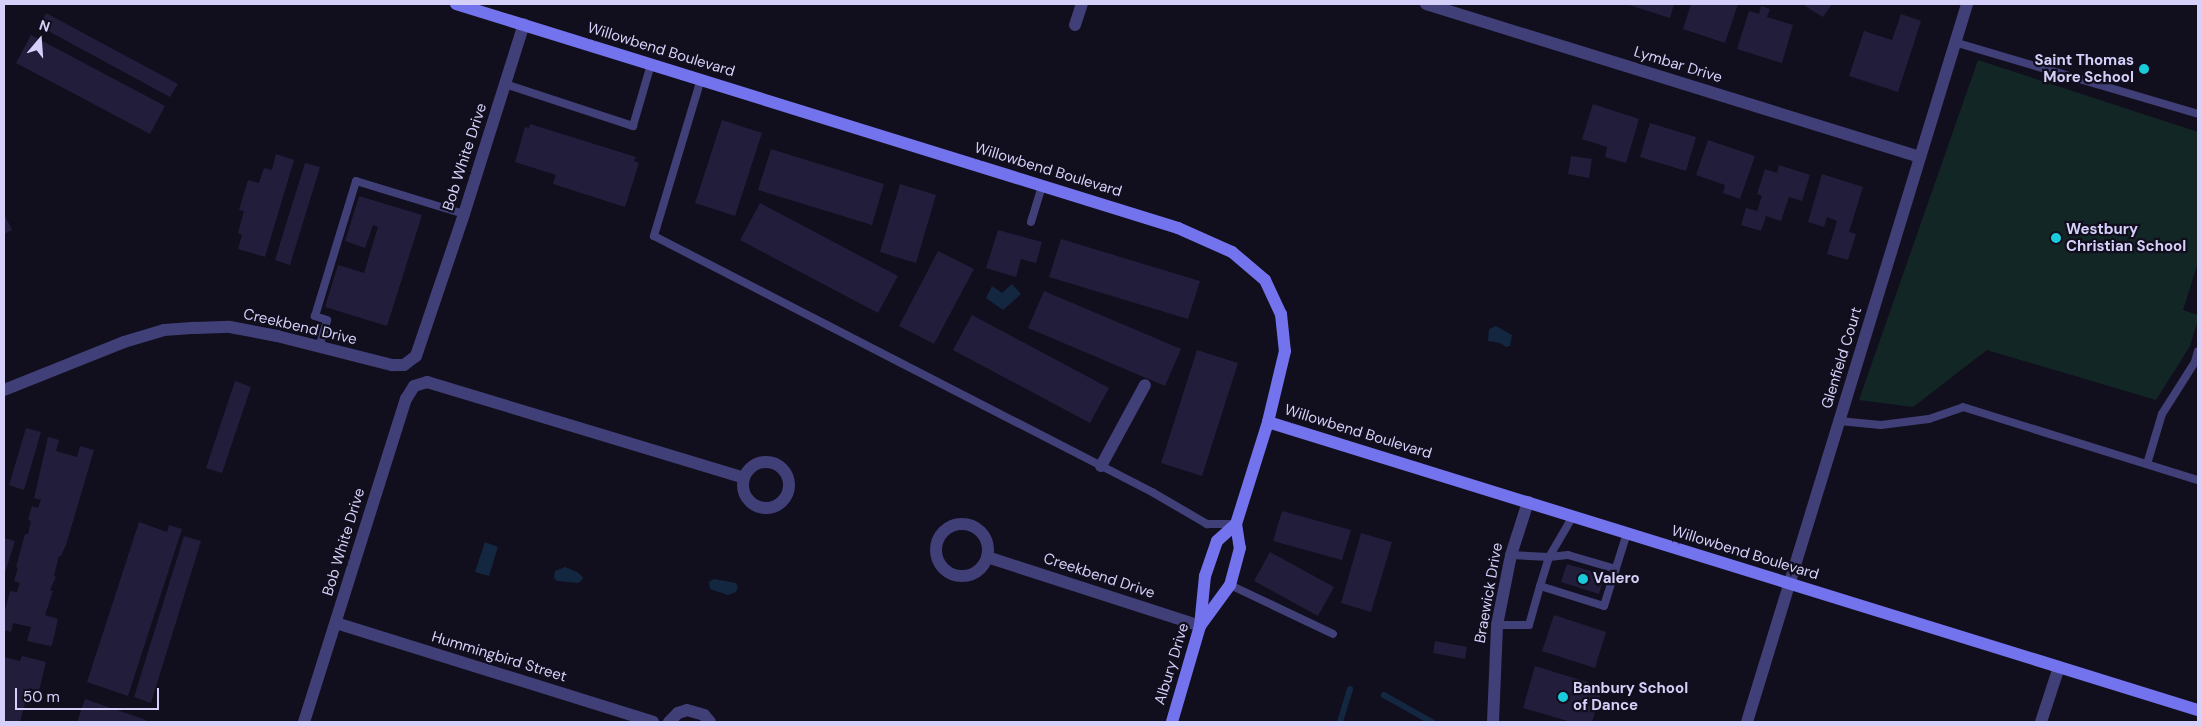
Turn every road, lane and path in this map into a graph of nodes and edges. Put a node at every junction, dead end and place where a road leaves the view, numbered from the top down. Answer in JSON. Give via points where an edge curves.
{"nodes":[{"id":1,"x":456,"y":4,"type":"edge"},
{"id":2,"x":1082,"y":4,"type":"edge"},
{"id":3,"x":1426,"y":4,"type":"edge"},
{"id":4,"x":1967,"y":4,"type":"edge"},
{"id":5,"x":524,"y":24,"type":"junction"},
{"id":6,"x":1075,"y":25,"type":"dead end"},
{"id":7,"x":1954,"y":42,"type":"junction"},
{"id":8,"x":651,"y":64,"type":"junction"},
{"id":9,"x":701,"y":79,"type":"junction"},
{"id":10,"x":505,"y":84,"type":"junction"},
{"id":11,"x":2198,"y":114,"type":"edge"},
{"id":12,"x":1920,"y":157,"type":"junction"},
{"id":13,"x":1042,"y":186,"type":"junction"},
{"id":14,"x":464,"y":214,"type":"junction"},
{"id":15,"x":1031,"y":222,"type":"dead end"},
{"id":16,"x":320,"y":347,"type":"junction"},
{"id":17,"x":2198,"y":351,"type":"edge"},
{"id":18,"x":416,"y":356,"type":"joint"},
{"id":19,"x":2197,"y":363,"type":"edge"},
{"id":20,"x":1145,"y":385,"type":"dead end"},
{"id":21,"x":4,"y":390,"type":"edge"},
{"id":22,"x":1840,"y":421,"type":"junction"},
{"id":23,"x":1268,"y":422,"type":"junction"},
{"id":24,"x":2147,"y":464,"type":"junction"},
{"id":25,"x":1101,"y":466,"type":"junction"},
{"id":26,"x":744,"y":478,"type":"dead end"},
{"id":27,"x":2198,"y":480,"type":"edge"},
{"id":28,"x":1528,"y":502,"type":"junction"},
{"id":29,"x":1573,"y":516,"type":"junction"},
{"id":30,"x":1236,"y":524,"type":"junction"},
{"id":31,"x":1627,"y":534,"type":"junction"},
{"id":32,"x":1511,"y":555,"type":"junction"},
{"id":33,"x":1549,"y":557,"type":"junction"},
{"id":34,"x":987,"y":558,"type":"junction"},
{"id":35,"x":1616,"y":569,"type":"junction"},
{"id":36,"x":1790,"y":583,"type":"junction"},
{"id":37,"x":1230,"y":585,"type":"junction"},
{"id":38,"x":1540,"y":586,"type":"junction"},
{"id":39,"x":336,"y":623,"type":"junction"},
{"id":40,"x":1497,"y":625,"type":"junction"},
{"id":41,"x":1200,"y":626,"type":"junction"},
{"id":42,"x":1333,"y":634,"type":"dead end"},
{"id":43,"x":2059,"y":667,"type":"junction"},
{"id":44,"x":2198,"y":710,"type":"edge"},
{"id":45,"x":304,"y":722,"type":"edge"},
{"id":46,"x":653,"y":722,"type":"edge"},
{"id":47,"x":669,"y":722,"type":"edge"},
{"id":48,"x":710,"y":722,"type":"edge"},
{"id":49,"x":1172,"y":722,"type":"edge"},
{"id":50,"x":1493,"y":722,"type":"edge"},
{"id":51,"x":1747,"y":722,"type":"edge"},
{"id":52,"x":2040,"y":722,"type":"edge"}],
"edges":[{"from":1,"to":5,"type":"street","name":"Willowbend Boulevard"},
{"from":2,"to":6,"type":"street"},
{"from":3,"to":12,"type":"street","name":"Lymbar Drive"},
{"from":4,"to":7,"type":"street","name":"Glenfield Court"},
{"from":5,"to":8,"type":"street","name":"Willowbend Boulevard"},
{"from":5,"to":10,"type":"street","name":"Bob White Drive"},
{"from":7,"to":11,"type":"lane"},
{"from":7,"to":12,"type":"street","name":"Glenfield Court"},
{"from":8,"to":9,"type":"street","name":"Willowbend Boulevard"},
{"from":8,"to":10,"type":"lane","via":[[633,126]]},
{"from":9,"to":13,"type":"street","name":"Willowbend Boulevard"},
{"from":9,"to":25,"type":"lane","via":[[654,236]]},
{"from":10,"to":14,"type":"street","name":"Bob White Drive"},
{"from":12,"to":22,"type":"street","name":"Glenfield Court"},
{"from":13,"to":15,"type":"lane"},
{"from":13,"to":23,"type":"street","name":"Willowbend Boulevard","via":[[1178,228],[1232,252],[1264,280],[1282,314],[1285,351]]},
{"from":14,"to":16,"type":"lane","via":[[356,180],[315,316],[328,320]]},
{"from":14,"to":18,"type":"street","name":"Bob White Drive"},
{"from":16,"to":18,"type":"street","name":"Creekbend Drive","via":[[392,365],[404,365]]},
{"from":16,"to":21,"type":"street","name":"Creekbend Drive","via":[[230,327],[164,330],[124,342]]},
{"from":17,"to":19,"type":"lane"},
{"from":19,"to":24,"type":"lane","via":[[2162,414]]},
{"from":20,"to":25,"type":"street"},
{"from":22,"to":24,"type":"lane","via":[[1881,425],[1929,419],[1963,407]]},
{"from":22,"to":36,"type":"street","name":"Glenfield Court"},
{"from":23,"to":28,"type":"street","name":"Willowbend Boulevard"},
{"from":23,"to":30,"type":"street","name":"Albury Drive"},
{"from":24,"to":27,"type":"lane"},
{"from":25,"to":30,"type":"lane","via":[[1207,524]]},
{"from":26,"to":39,"type":"street","name":"Bob White Drive","via":[[427,382],[414,386],[406,399]]},
{"from":28,"to":29,"type":"street","name":"Willowbend Boulevard"},
{"from":28,"to":32,"type":"street","name":"Braewick Drive"},
{"from":29,"to":31,"type":"street","name":"Willowbend Boulevard"},
{"from":29,"to":33,"type":"lane"},
{"from":30,"to":37,"type":"street","name":"Albury Drive","via":[[1240,548]]},
{"from":30,"to":41,"type":"street","via":[[1217,541],[1205,576]]},
{"from":31,"to":35,"type":"lane"},
{"from":31,"to":36,"type":"street","name":"Willowbend Boulevard"},
{"from":32,"to":33,"type":"lane"},
{"from":32,"to":40,"type":"street","name":"Braewick Drive"},
{"from":33,"to":35,"type":"lane","via":[[1568,555]]},
{"from":33,"to":38,"type":"lane"},
{"from":34,"to":34,"type":"street","via":[[986,538],[970,525],[950,527],[938,542],[939,562],[955,575],[974,573],[983,567]]},
{"from":34,"to":41,"type":"street","name":"Creekbend Drive"},
{"from":35,"to":38,"type":"lane","via":[[1604,606]]},
{"from":36,"to":43,"type":"street","name":"Willowbend Boulevard"},
{"from":36,"to":51,"type":"street","name":"Glenfield Court"},
{"from":37,"to":41,"type":"street","name":"Albury Drive"},
{"from":37,"to":42,"type":"lane"},
{"from":38,"to":40,"type":"lane","via":[[1529,625]]},
{"from":39,"to":45,"type":"street","name":"Bob White Drive"},
{"from":39,"to":46,"type":"street","name":"Hummingbird Street"},
{"from":40,"to":50,"type":"street","name":"Braewick Drive"},
{"from":41,"to":49,"type":"street","name":"Albury Drive"},
{"from":43,"to":44,"type":"street","name":"Willowbend Boulevard"},
{"from":43,"to":52,"type":"street"},
{"from":47,"to":48,"type":"street","via":[[687,710],[704,715]]}]}
